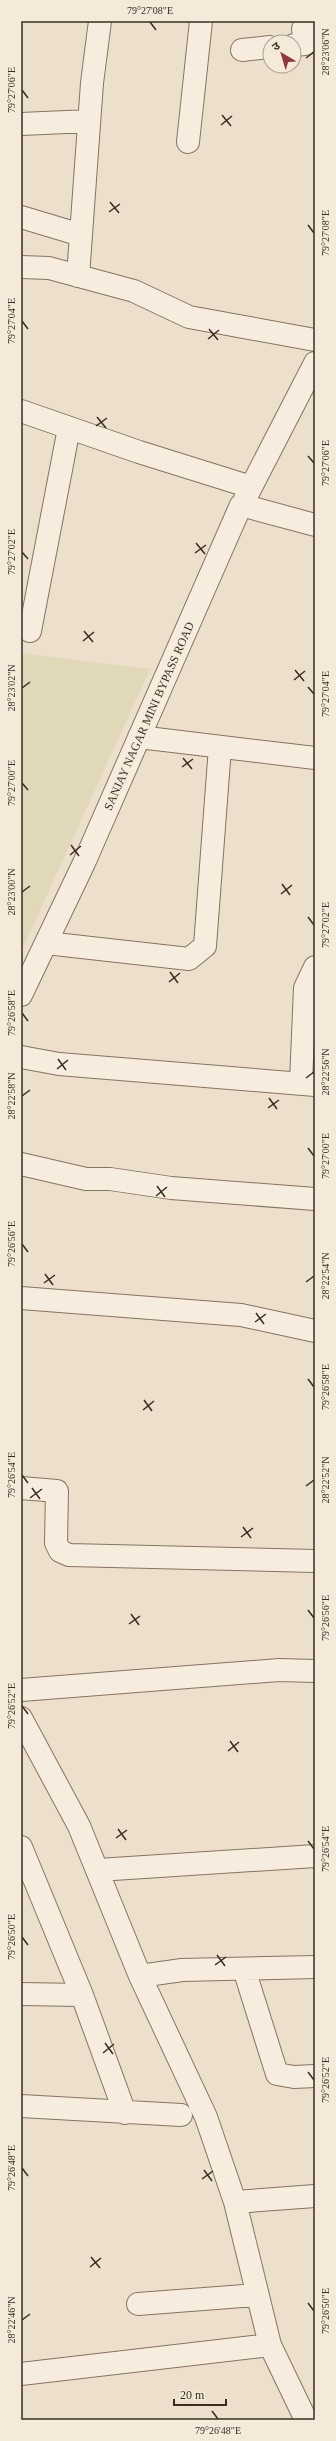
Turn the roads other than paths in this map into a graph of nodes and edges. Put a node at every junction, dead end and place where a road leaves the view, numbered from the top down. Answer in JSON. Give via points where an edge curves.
{"nodes":[{"id":1,"x":100,"y":21,"type":"edge"},
{"id":2,"x":201,"y":21,"type":"edge"},
{"id":3,"x":315,"y":31,"type":"edge"},
{"id":4,"x":302,"y":44,"type":"edge"},
{"id":5,"x":262,"y":48,"type":"edge"},
{"id":6,"x":242,"y":50,"type":"dead end"},
{"id":7,"x":89,"y":121,"type":"junction"},
{"id":8,"x":21,"y":124,"type":"edge"},
{"id":9,"x":188,"y":142,"type":"dead end"},
{"id":10,"x":21,"y":217,"type":"edge"},
{"id":11,"x":81,"y":235,"type":"junction"},
{"id":12,"x":21,"y":266,"type":"edge"},
{"id":13,"x":78,"y":276,"type":"junction"},
{"id":14,"x":315,"y":340,"type":"edge"},
{"id":15,"x":315,"y":363,"type":"edge"},
{"id":16,"x":21,"y":411,"type":"edge"},
{"id":17,"x":69,"y":428,"type":"junction"},
{"id":18,"x":246,"y":496,"type":"junction"},
{"id":19,"x":315,"y":525,"type":"edge"},
{"id":20,"x":29,"y":590,"type":"edge"},
{"id":21,"x":30,"y":631,"type":"dead end"},
{"id":22,"x":139,"y":737,"type":"junction"},
{"id":23,"x":220,"y":747,"type":"junction"},
{"id":24,"x":315,"y":758,"type":"edge"},
{"id":25,"x":46,"y":943,"type":"junction"},
{"id":26,"x":315,"y":967,"type":"edge"},
{"id":27,"x":23,"y":989,"type":"edge"},
{"id":28,"x":21,"y":1056,"type":"edge"},
{"id":29,"x":308,"y":1084,"type":"edge"},
{"id":30,"x":21,"y":1164,"type":"edge"},
{"id":31,"x":315,"y":1199,"type":"edge"},
{"id":32,"x":21,"y":1298,"type":"edge"},
{"id":33,"x":315,"y":1331,"type":"edge"},
{"id":34,"x":21,"y":1488,"type":"edge"},
{"id":35,"x":315,"y":1561,"type":"edge"},
{"id":36,"x":315,"y":1671,"type":"edge"},
{"id":37,"x":21,"y":1690,"type":"edge"},
{"id":38,"x":21,"y":1718,"type":"edge"},
{"id":39,"x":21,"y":1847,"type":"edge"},
{"id":40,"x":315,"y":1856,"type":"edge"},
{"id":41,"x":98,"y":1870,"type":"junction"},
{"id":42,"x":315,"y":1966,"type":"edge"},
{"id":43,"x":244,"y":1969,"type":"junction"},
{"id":44,"x":140,"y":1976,"type":"junction"},
{"id":45,"x":21,"y":1994,"type":"edge"},
{"id":46,"x":82,"y":1996,"type":"junction"},
{"id":47,"x":315,"y":2076,"type":"edge"},
{"id":48,"x":21,"y":2106,"type":"edge"},
{"id":49,"x":125,"y":2113,"type":"junction"},
{"id":50,"x":181,"y":2115,"type":"dead end"},
{"id":51,"x":315,"y":2196,"type":"edge"},
{"id":52,"x":235,"y":2202,"type":"junction"},
{"id":53,"x":257,"y":2296,"type":"junction"},
{"id":54,"x":138,"y":2304,"type":"dead end"},
{"id":55,"x":270,"y":2345,"type":"junction"},
{"id":56,"x":21,"y":2374,"type":"edge"},
{"id":57,"x":306,"y":2399,"type":"edge"},
{"id":58,"x":306,"y":2420,"type":"edge"}],
"edges":[{"from":1,"to":7,"type":"street"},
{"from":2,"to":9,"type":"street"},
{"from":3,"to":4,"type":"street","via":[[303,29],[305,44]]},
{"from":5,"to":6,"type":"street"},
{"from":7,"to":8,"type":"street"},
{"from":7,"to":11,"type":"street"},
{"from":10,"to":11,"type":"street"},
{"from":11,"to":13,"type":"street"},
{"from":12,"to":13,"type":"street","via":[[49,268]]},
{"from":13,"to":14,"type":"street","via":[[134,291],[189,317]]},
{"from":15,"to":18,"type":"street","name":"SANJAY NAGAR MINI BYPASS ROAD"},
{"from":16,"to":17,"type":"street"},
{"from":17,"to":18,"type":"street"},
{"from":17,"to":20,"type":"street"},
{"from":18,"to":19,"type":"street"},
{"from":18,"to":22,"type":"street","name":"SANJAY NAGAR MINI BYPASS ROAD"},
{"from":20,"to":21,"type":"street"},
{"from":22,"to":23,"type":"street"},
{"from":22,"to":25,"type":"street","name":"SANJAY NAGAR MINI BYPASS ROAD"},
{"from":23,"to":24,"type":"street"},
{"from":23,"to":25,"type":"street","via":[[205,946],[189,959]]},
{"from":25,"to":27,"type":"street","name":"SANJAY NAGAR MINI BYPASS ROAD"},
{"from":26,"to":29,"type":"street","via":[[305,988]]},
{"from":28,"to":29,"type":"street","via":[[59,1064]]},
{"from":30,"to":31,"type":"street","via":[[86,1179],[110,1178],[171,1188]]},
{"from":32,"to":33,"type":"street","via":[[241,1315]]},
{"from":34,"to":35,"type":"street","via":[[57,1491],[56,1543],[60,1551],[69,1555]]},
{"from":36,"to":37,"type":"street","via":[[279,1670]]},
{"from":38,"to":41,"type":"street","via":[[79,1826]]},
{"from":39,"to":46,"type":"street"},
{"from":40,"to":41,"type":"street"},
{"from":41,"to":44,"type":"street"},
{"from":42,"to":43,"type":"street"},
{"from":43,"to":44,"type":"street","via":[[182,1970]]},
{"from":43,"to":47,"type":"street","via":[[277,2074],[294,2077]]},
{"from":44,"to":52,"type":"street","via":[[206,2117]]},
{"from":45,"to":46,"type":"street"},
{"from":46,"to":49,"type":"street"},
{"from":48,"to":49,"type":"street"},
{"from":49,"to":50,"type":"street"},
{"from":51,"to":52,"type":"street"},
{"from":52,"to":53,"type":"street"},
{"from":53,"to":54,"type":"street"},
{"from":53,"to":55,"type":"street"},
{"from":55,"to":56,"type":"street"},
{"from":55,"to":57,"type":"street"},
{"from":57,"to":58,"type":"street"}]}
